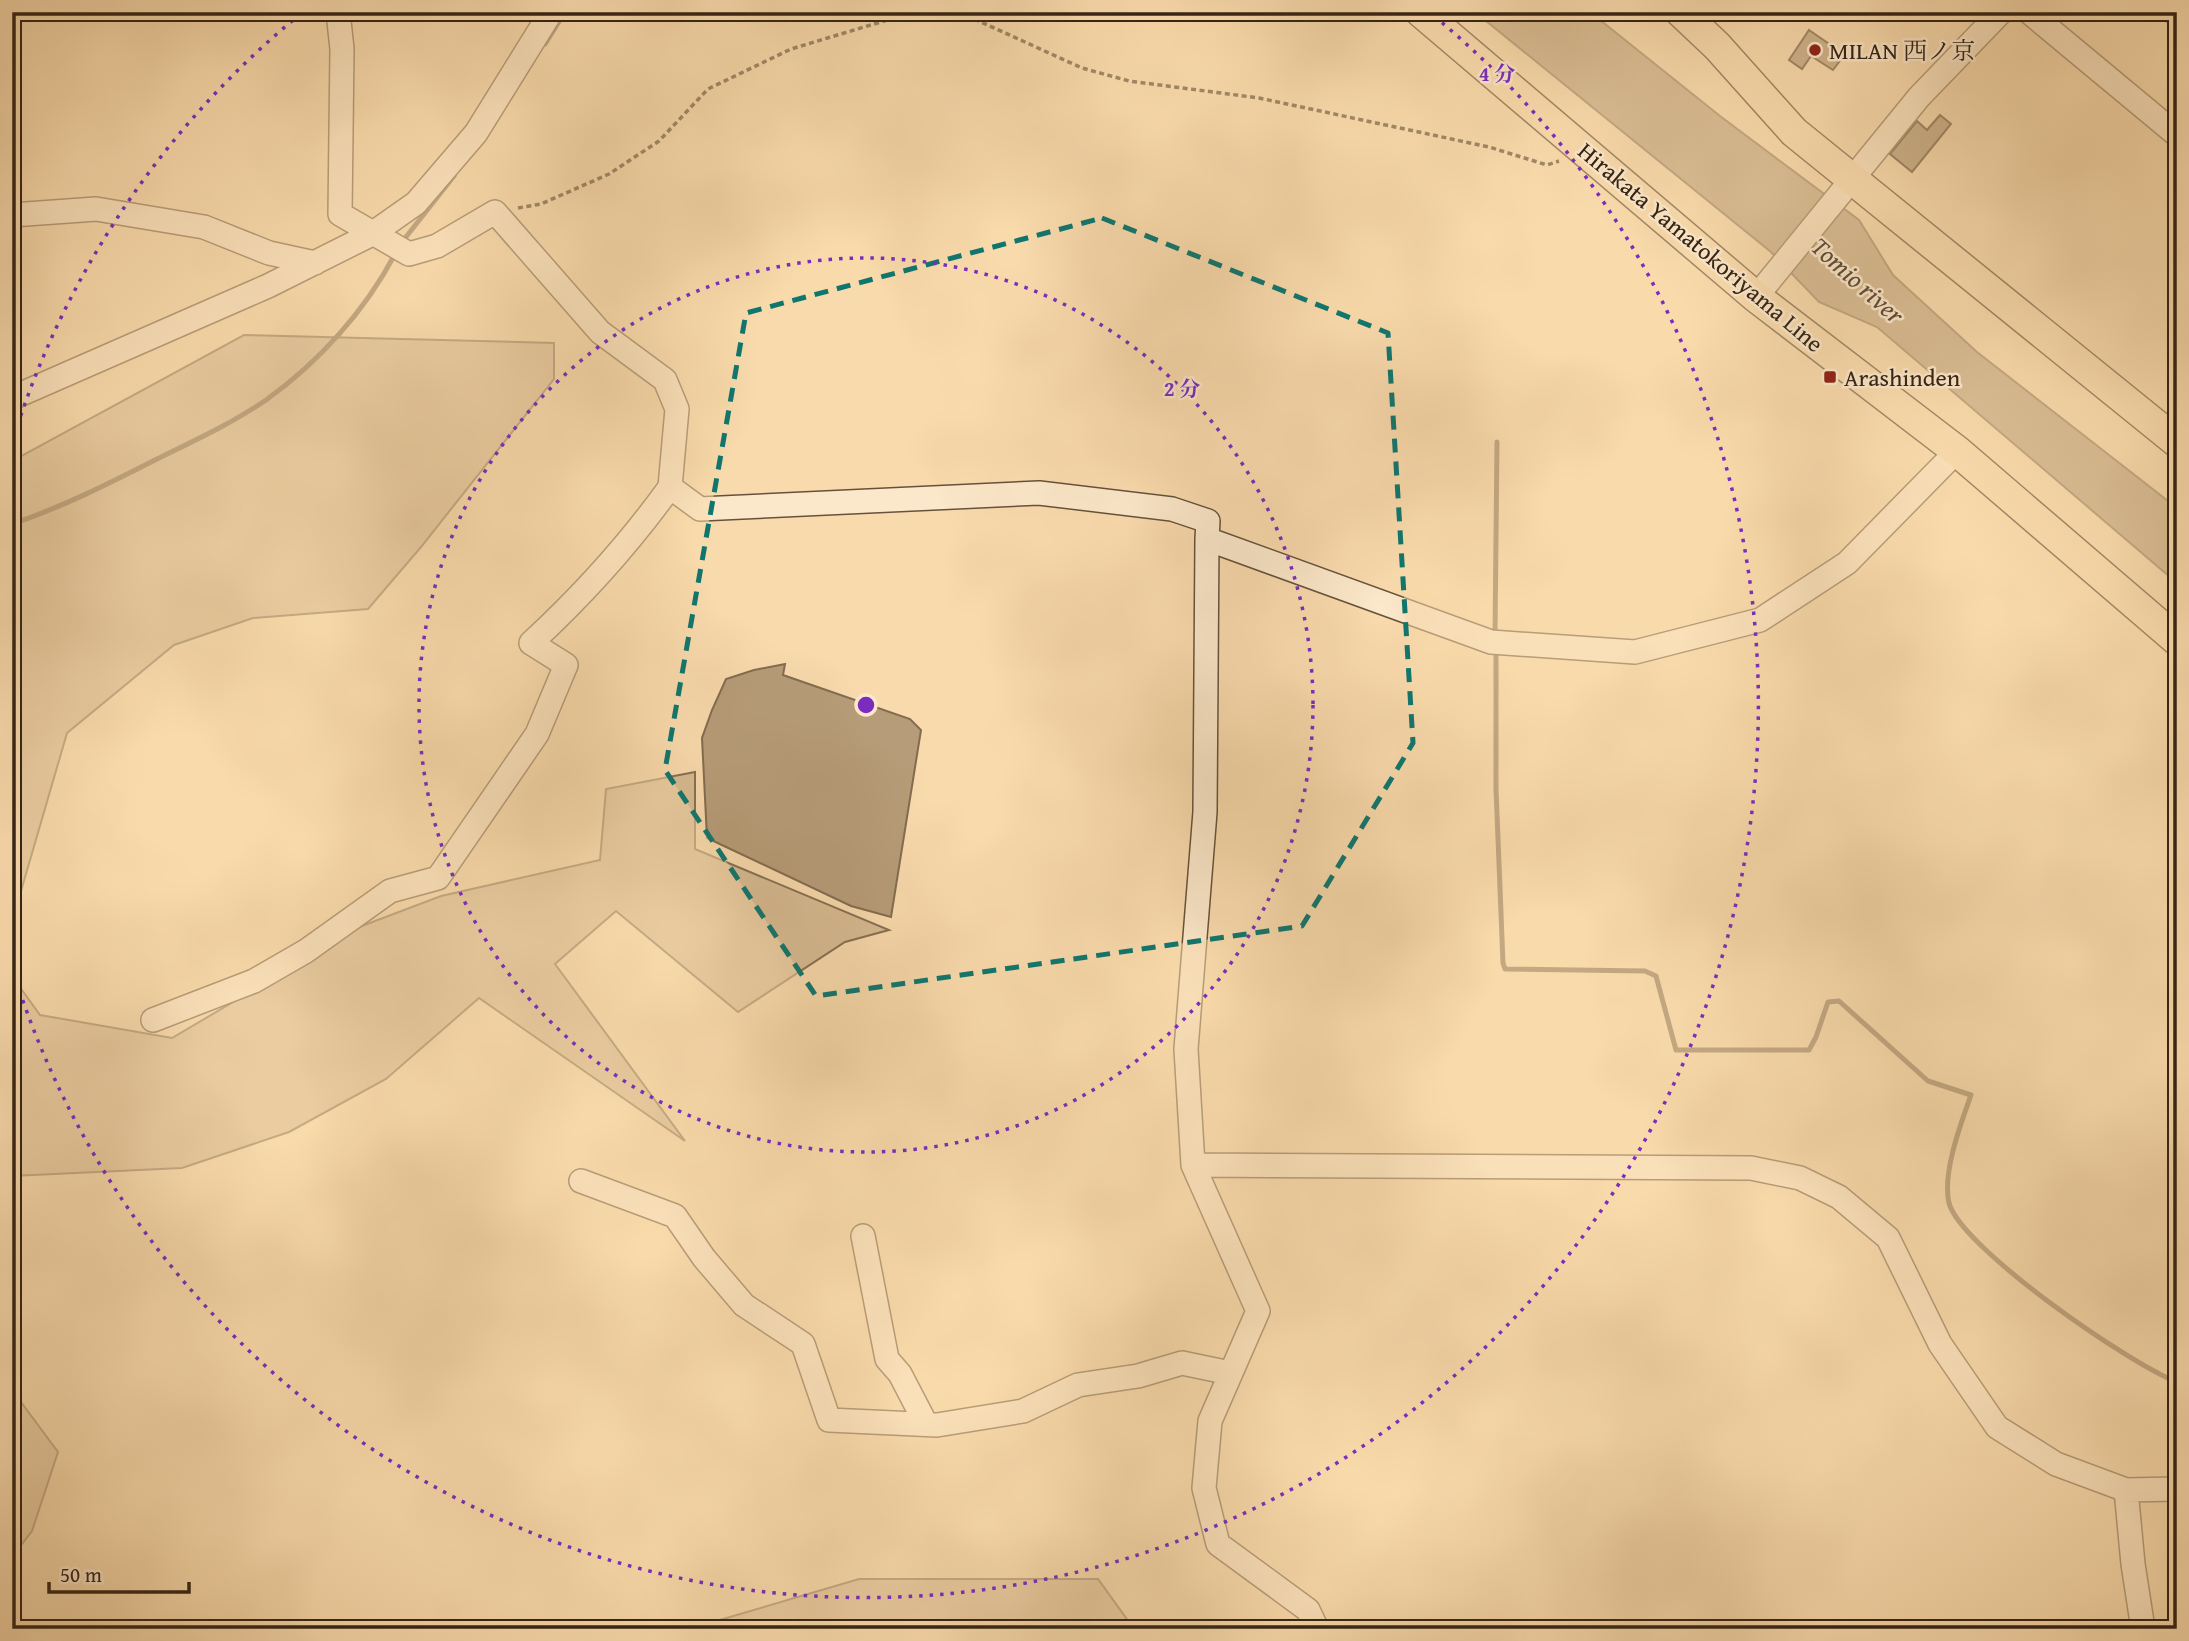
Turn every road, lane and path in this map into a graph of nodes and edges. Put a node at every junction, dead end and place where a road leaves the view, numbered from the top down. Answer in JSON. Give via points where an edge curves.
{"nodes":[{"id":1,"x":338,"y":12,"type":"edge"},
{"id":2,"x":551,"y":12,"type":"edge"},
{"id":3,"x":914,"y":12,"type":"edge"},
{"id":4,"x":959,"y":12,"type":"edge"},
{"id":5,"x":1421,"y":12,"type":"edge"},
{"id":6,"x":1681,"y":12,"type":"edge"},
{"id":7,"x":2001,"y":12,"type":"edge"},
{"id":8,"x":2029,"y":12,"type":"edge"},
{"id":9,"x":2177,"y":135,"type":"edge"},
{"id":10,"x":1577,"y":144,"type":"junction"},
{"id":11,"x":1845,"y":186,"type":"junction"},
{"id":12,"x":495,"y":212,"type":"junction"},
{"id":13,"x":12,"y":215,"type":"edge"},
{"id":14,"x":372,"y":234,"type":"junction"},
{"id":15,"x":315,"y":263,"type":"junction"},
{"id":16,"x":1764,"y":288,"type":"junction"},
{"id":17,"x":12,"y":398,"type":"edge"},
{"id":18,"x":2177,"y":442,"type":"edge"},
{"id":19,"x":1957,"y":451,"type":"junction"},
{"id":20,"x":670,"y":487,"type":"junction"},
{"id":21,"x":1207,"y":539,"type":"junction"},
{"id":22,"x":2177,"y":640,"type":"edge"},
{"id":23,"x":153,"y":1020,"type":"dead end"},
{"id":24,"x":1193,"y":1165,"type":"junction"},
{"id":25,"x":581,"y":1181,"type":"dead end"},
{"id":26,"x":863,"y":1236,"type":"dead end"},
{"id":27,"x":1230,"y":1373,"type":"junction"},
{"id":28,"x":926,"y":1424,"type":"junction"},
{"id":29,"x":2177,"y":1489,"type":"edge"},
{"id":30,"x":2126,"y":1490,"type":"junction"},
{"id":31,"x":1317,"y":1629,"type":"edge"},
{"id":32,"x":2143,"y":1629,"type":"edge"}],
"edges":[{"from":1,"to":14,"type":"street","via":[[342,49],[340,214]]},
{"from":2,"to":14,"type":"street","via":[[477,133],[416,203]]},
{"from":3,"to":12,"type":"path","via":[[791,49],[708,89],[659,141],[609,174],[541,204]]},
{"from":4,"to":10,"type":"path","via":[[1082,68],[1129,82],[1273,100],[1489,147],[1547,165],[1556,164]]},
{"from":5,"to":10,"type":"main road","name":"Hirakata Yamatokoriyama Line"},
{"from":6,"to":11,"type":"main road"},
{"from":7,"to":11,"type":"street","via":[[1919,97]]},
{"from":8,"to":9,"type":"street"},
{"from":10,"to":16,"type":"main road","name":"Hirakata Yamatokoriyama Line"},
{"from":11,"to":16,"type":"street"},
{"from":11,"to":18,"type":"main road","via":[[2060,345]]},
{"from":12,"to":14,"type":"street","via":[[437,246],[409,254]]},
{"from":12,"to":20,"type":"street","via":[[600,332],[665,380],[677,410]]},
{"from":13,"to":15,"type":"street","via":[[96,209],[204,227],[270,253]]},
{"from":14,"to":15,"type":"street"},
{"from":15,"to":17,"type":"street"},
{"from":16,"to":19,"type":"main road","name":"Hirakata Yamatokoriyama Line"},
{"from":19,"to":21,"type":"street","via":[[1847,563],[1760,620],[1635,652],[1491,642]]},
{"from":19,"to":22,"type":"main road","name":"Hirakata Yamatokoriyama Line"},
{"from":20,"to":21,"type":"street","via":[[700,509],[1039,493],[1172,509],[1208,521]]},
{"from":20,"to":23,"type":"street","via":[[624,548],[531,643],[566,665],[537,734],[438,878],[390,891],[306,951],[254,981]]},
{"from":21,"to":24,"type":"street","via":[[1205,812],[1186,1049]]},
{"from":24,"to":27,"type":"street","via":[[1258,1311]]},
{"from":24,"to":30,"type":"street","via":[[1751,1168],[1800,1178],[1839,1197],[1888,1238],[1940,1344],[1997,1427],[2056,1464]]},
{"from":25,"to":28,"type":"street","via":[[675,1216],[744,1305],[803,1344],[829,1420]]},
{"from":26,"to":28,"type":"street","via":[[887,1359]]},
{"from":27,"to":28,"type":"street","via":[[1182,1363],[1138,1376],[1078,1385],[1023,1411]]},
{"from":27,"to":31,"type":"street","via":[[1210,1421],[1204,1488],[1217,1544],[1308,1610]]},
{"from":29,"to":30,"type":"street"},
{"from":30,"to":32,"type":"street"}]}
